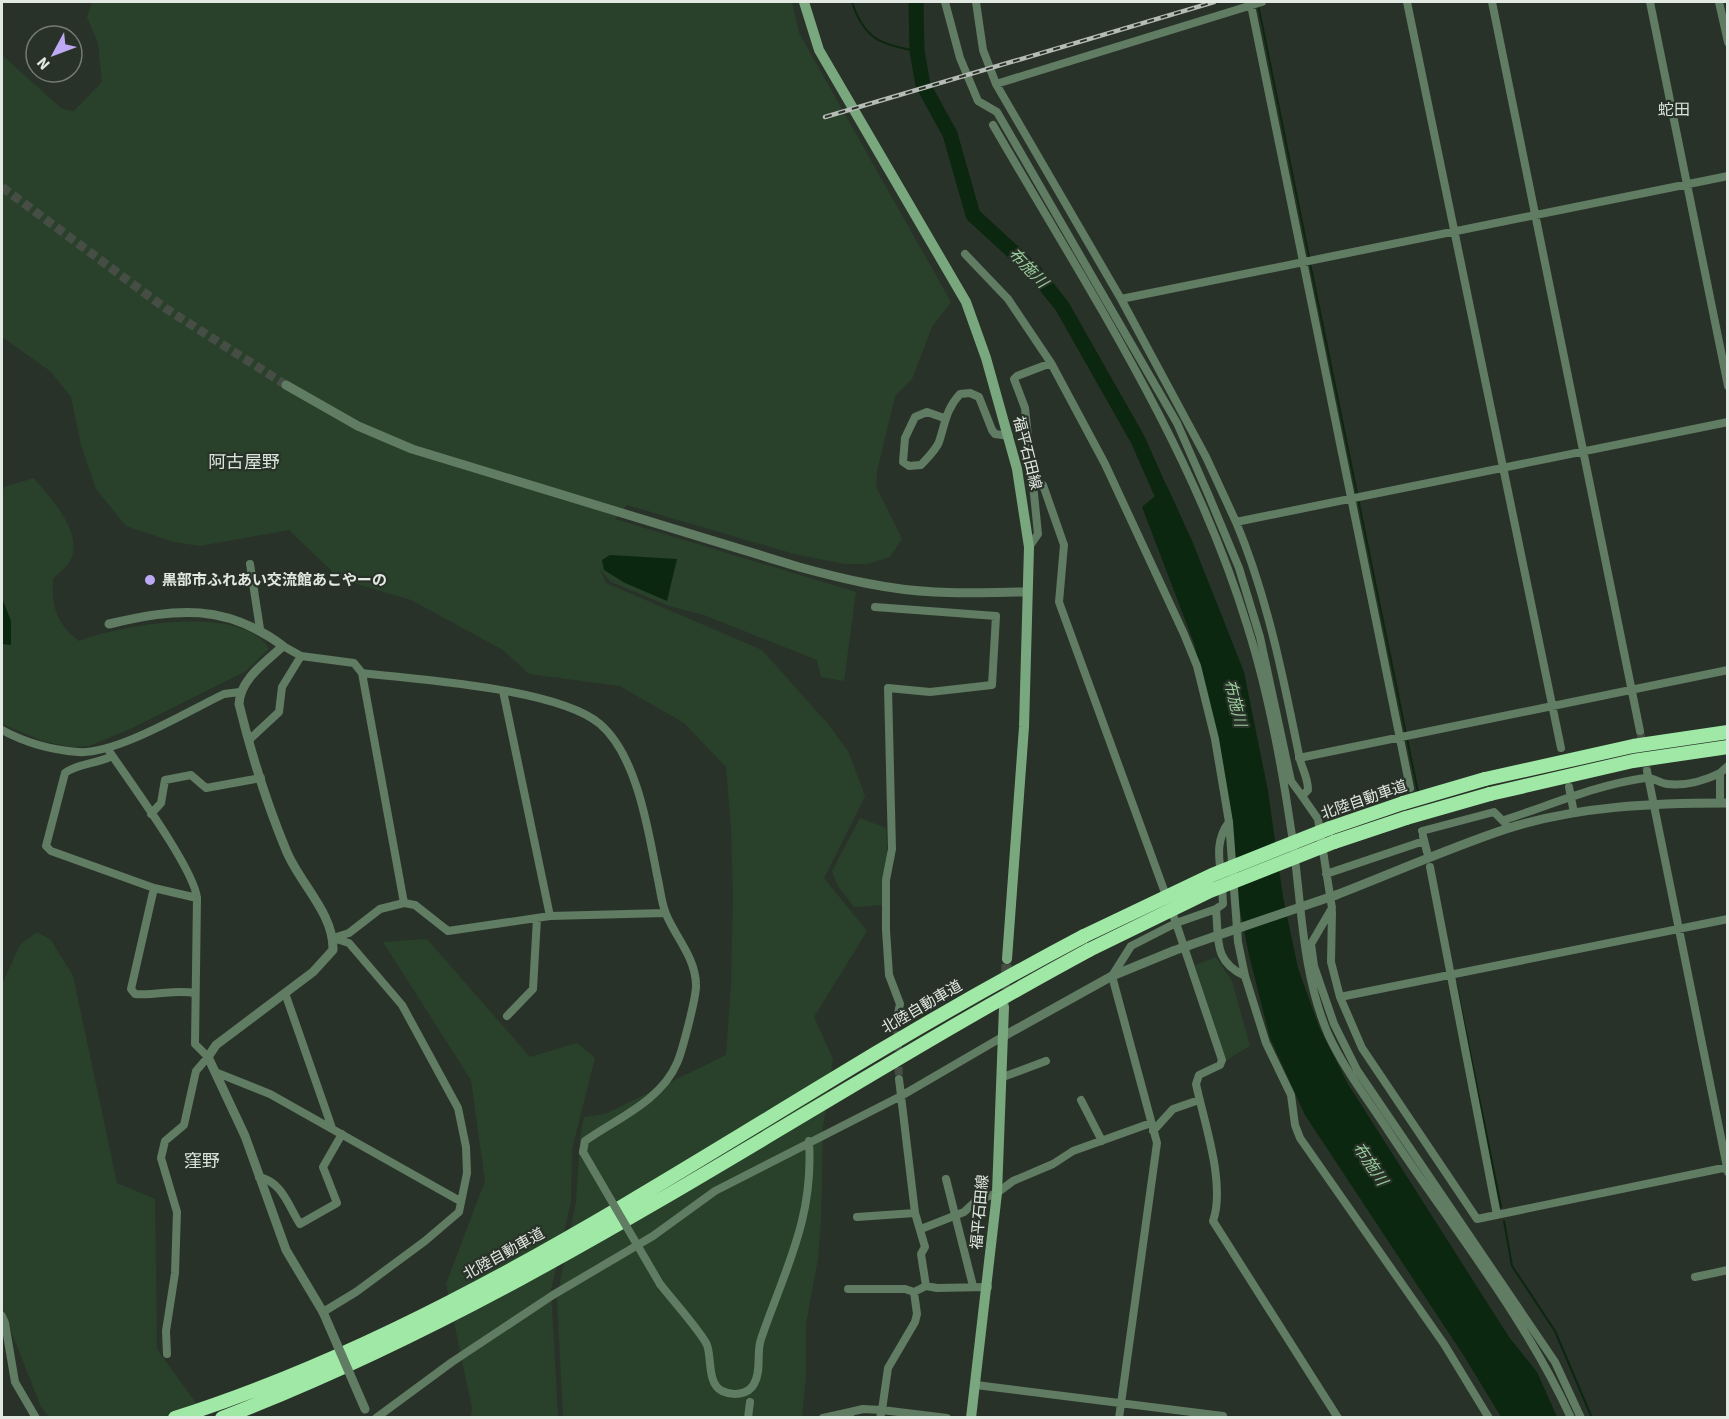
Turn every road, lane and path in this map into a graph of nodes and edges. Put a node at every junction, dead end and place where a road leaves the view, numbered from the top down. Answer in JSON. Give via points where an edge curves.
{"nodes":[{"id":1,"x":804,"y":2,"type":"edge"},
{"id":2,"x":945,"y":2,"type":"edge"},
{"id":3,"x":976,"y":2,"type":"edge"},
{"id":4,"x":1262,"y":2,"type":"edge"},
{"id":5,"x":1407,"y":2,"type":"edge"},
{"id":6,"x":1492,"y":2,"type":"edge"},
{"id":7,"x":1650,"y":2,"type":"edge"},
{"id":8,"x":1719,"y":2,"type":"edge"},
{"id":9,"x":1251,"y":5,"type":"junction"},
{"id":10,"x":1728,"y":42,"type":"edge"},
{"id":11,"x":996,"y":84,"type":"junction"},
{"id":12,"x":993,"y":125,"type":"dead end"},
{"id":13,"x":1728,"y":176,"type":"edge"},
{"id":14,"x":1687,"y":185,"type":"junction"},
{"id":15,"x":1533,"y":214,"type":"junction"},
{"id":16,"x":1454,"y":230,"type":"junction"},
{"id":17,"x":965,"y":254,"type":"dead end"},
{"id":18,"x":1303,"y":261,"type":"junction"},
{"id":19,"x":1121,"y":298,"type":"junction"},
{"id":20,"x":1051,"y":363,"type":"junction"},
{"id":21,"x":286,"y":385,"type":"tunnel mouth"},
{"id":22,"x":1728,"y":386,"type":"edge"},
{"id":23,"x":944,"y":418,"type":"junction"},
{"id":24,"x":1728,"y":422,"type":"edge"},
{"id":25,"x":1008,"y":436,"type":"junction"},
{"id":26,"x":1583,"y":452,"type":"junction"},
{"id":27,"x":1502,"y":468,"type":"junction"},
{"id":28,"x":1033,"y":484,"type":"junction"},
{"id":29,"x":1351,"y":498,"type":"junction"},
{"id":30,"x":1236,"y":522,"type":"junction"},
{"id":31,"x":1029,"y":547,"type":"junction"},
{"id":32,"x":250,"y":564,"type":"dead end"},
{"id":33,"x":1027,"y":592,"type":"junction"},
{"id":34,"x":875,"y":607,"type":"dead end"},
{"id":35,"x":109,"y":624,"type":"dead end"},
{"id":36,"x":260,"y":629,"type":"junction"},
{"id":37,"x":283,"y":646,"type":"junction"},
{"id":38,"x":301,"y":656,"type":"junction"},
{"id":39,"x":1728,"y":670,"type":"edge"},
{"id":40,"x":362,"y":673,"type":"junction"},
{"id":41,"x":1631,"y":690,"type":"junction"},
{"id":42,"x":503,"y":691,"type":"junction"},
{"id":43,"x":240,"y":692,"type":"junction"},
{"id":44,"x":1551,"y":706,"type":"junction"},
{"id":45,"x":2,"y":730,"type":"edge"},
{"id":46,"x":1641,"y":731,"type":"tunnel mouth"},
{"id":47,"x":1728,"y":732,"type":"edge"},
{"id":48,"x":1398,"y":738,"type":"junction"},
{"id":49,"x":249,"y":740,"type":"junction"},
{"id":50,"x":1728,"y":747,"type":"edge"},
{"id":51,"x":107,"y":748,"type":"junction"},
{"id":52,"x":1561,"y":748,"type":"dead end"},
{"id":53,"x":112,"y":756,"type":"junction"},
{"id":54,"x":1299,"y":758,"type":"junction"},
{"id":55,"x":1728,"y":766,"type":"edge"},
{"id":56,"x":1720,"y":773,"type":"junction"},
{"id":57,"x":1648,"y":774,"type":"junction"},
{"id":58,"x":261,"y":778,"type":"junction"},
{"id":59,"x":1410,"y":788,"type":"dead end"},
{"id":60,"x":1569,"y":788,"type":"dead end"},
{"id":61,"x":1302,"y":796,"type":"junction"},
{"id":62,"x":1572,"y":799,"type":"junction"},
{"id":63,"x":1653,"y":803,"type":"junction"},
{"id":64,"x":1724,"y":803,"type":"edge"},
{"id":65,"x":1574,"y":813,"type":"junction"},
{"id":66,"x":151,"y":814,"type":"junction"},
{"id":67,"x":1229,"y":822,"type":"junction"},
{"id":68,"x":1506,"y":824,"type":"junction"},
{"id":69,"x":1332,"y":835,"type":"junction"},
{"id":70,"x":1424,"y":841,"type":"junction"},
{"id":71,"x":1427,"y":852,"type":"dead end"},
{"id":72,"x":1430,"y":867,"type":"dead end"},
{"id":73,"x":1326,"y":874,"type":"junction"},
{"id":74,"x":154,"y":888,"type":"junction"},
{"id":75,"x":197,"y":898,"type":"junction"},
{"id":76,"x":404,"y":903,"type":"junction"},
{"id":77,"x":1332,"y":908,"type":"junction"},
{"id":78,"x":1216,"y":909,"type":"junction"},
{"id":79,"x":665,"y":913,"type":"junction"},
{"id":80,"x":550,"y":916,"type":"junction"},
{"id":81,"x":537,"y":918,"type":"junction"},
{"id":82,"x":1728,"y":919,"type":"edge"},
{"id":83,"x":1176,"y":923,"type":"junction"},
{"id":84,"x":1679,"y":928,"type":"junction"},
{"id":85,"x":333,"y":938,"type":"junction"},
{"id":86,"x":1007,"y":959,"type":"tunnel mouth"},
{"id":87,"x":1449,"y":975,"type":"junction"},
{"id":88,"x":1112,"y":976,"type":"junction"},
{"id":89,"x":1245,"y":976,"type":"junction"},
{"id":90,"x":195,"y":993,"type":"junction"},
{"id":91,"x":285,"y":993,"type":"junction"},
{"id":92,"x":1340,"y":997,"type":"junction"},
{"id":93,"x":1004,"y":1007,"type":"tunnel mouth"},
{"id":94,"x":507,"y":1016,"type":"dead end"},
{"id":95,"x":897,"y":1019,"type":"tunnel mouth"},
{"id":96,"x":1004,"y":1036,"type":"junction"},
{"id":97,"x":208,"y":1058,"type":"junction"},
{"id":98,"x":1046,"y":1061,"type":"dead end"},
{"id":99,"x":215,"y":1072,"type":"junction"},
{"id":100,"x":1003,"y":1077,"type":"junction"},
{"id":101,"x":899,"y":1079,"type":"tunnel mouth"},
{"id":102,"x":901,"y":1096,"type":"junction"},
{"id":103,"x":1081,"y":1100,"type":"dead end"},
{"id":104,"x":1199,"y":1100,"type":"junction"},
{"id":105,"x":1152,"y":1127,"type":"junction"},
{"id":106,"x":332,"y":1128,"type":"junction"},
{"id":107,"x":342,"y":1134,"type":"junction"},
{"id":108,"x":1102,"y":1141,"type":"junction"},
{"id":109,"x":809,"y":1142,"type":"junction"},
{"id":110,"x":1727,"y":1169,"type":"edge"},
{"id":111,"x":259,"y":1177,"type":"junction"},
{"id":112,"x":946,"y":1179,"type":"dead end"},
{"id":113,"x":997,"y":1193,"type":"junction"},
{"id":114,"x":460,"y":1201,"type":"junction"},
{"id":115,"x":915,"y":1213,"type":"junction"},
{"id":116,"x":956,"y":1215,"type":"junction"},
{"id":117,"x":1497,"y":1215,"type":"junction"},
{"id":118,"x":857,"y":1218,"type":"dead end"},
{"id":119,"x":921,"y":1229,"type":"junction"},
{"id":120,"x":1728,"y":1270,"type":"edge"},
{"id":121,"x":1695,"y":1277,"type":"dead end"},
{"id":122,"x":926,"y":1286,"type":"junction"},
{"id":123,"x":973,"y":1286,"type":"junction"},
{"id":124,"x":988,"y":1287,"type":"junction"},
{"id":125,"x":848,"y":1290,"type":"dead end"},
{"id":126,"x":914,"y":1292,"type":"junction"},
{"id":127,"x":323,"y":1312,"type":"junction"},
{"id":128,"x":2,"y":1316,"type":"edge"},
{"id":129,"x":5,"y":1341,"type":"edge"},
{"id":130,"x":167,"y":1354,"type":"dead end"},
{"id":131,"x":976,"y":1385,"type":"junction"},
{"id":132,"x":750,"y":1402,"type":"dead end"},
{"id":133,"x":1121,"y":1404,"type":"junction"},
{"id":134,"x":367,"y":1413,"type":"edge"},
{"id":135,"x":881,"y":1414,"type":"edge"},
{"id":136,"x":850,"y":1415,"type":"edge"},
{"id":137,"x":1223,"y":1416,"type":"edge"},
{"id":138,"x":36,"y":1418,"type":"edge"},
{"id":139,"x":175,"y":1418,"type":"edge"},
{"id":140,"x":222,"y":1418,"type":"edge"},
{"id":141,"x":376,"y":1418,"type":"edge"},
{"id":142,"x":748,"y":1418,"type":"edge"},
{"id":143,"x":824,"y":1418,"type":"edge"},
{"id":144,"x":947,"y":1418,"type":"edge"},
{"id":145,"x":971,"y":1418,"type":"edge"},
{"id":146,"x":1119,"y":1418,"type":"edge"},
{"id":147,"x":1338,"y":1418,"type":"edge"},
{"id":148,"x":1489,"y":1418,"type":"edge"},
{"id":149,"x":1570,"y":1418,"type":"edge"},
{"id":150,"x":1581,"y":1418,"type":"edge"}],
"edges":[{"from":1,"to":25,"type":"main road","name":"福平石田線","via":[[819,50],[966,302]]},
{"from":2,"to":61,"type":"street","via":[[960,58],[978,101],[997,112],[1177,423],[1239,568],[1260,637],[1291,781]]},
{"from":3,"to":11,"type":"street","via":[[983,50]]},
{"from":4,"to":9,"type":"street"},
{"from":5,"to":16,"type":"street"},
{"from":6,"to":15,"type":"street"},
{"from":7,"to":14,"type":"street"},
{"from":8,"to":10,"type":"street"},
{"from":9,"to":11,"type":"street"},
{"from":9,"to":18,"type":"street"},
{"from":11,"to":19,"type":"street"},
{"from":12,"to":149,"type":"street","via":[[1165,426],[1198,493],[1228,571],[1247,624],[1276,744],[1292,829],[1305,956],[1328,1034],[1393,1138],[1517,1319],[1551,1376]]},
{"from":13,"to":14,"type":"street"},
{"from":14,"to":15,"type":"street"},
{"from":14,"to":22,"type":"street"},
{"from":15,"to":16,"type":"street"},
{"from":15,"to":26,"type":"street"},
{"from":16,"to":18,"type":"street"},
{"from":16,"to":27,"type":"street"},
{"from":17,"to":20,"type":"street","via":[[1008,299]]},
{"from":18,"to":19,"type":"street"},
{"from":18,"to":29,"type":"street"},
{"from":19,"to":30,"type":"street","via":[[1201,447]]},
{"from":20,"to":28,"type":"street","via":[[1014,379],[1025,408]]},
{"from":20,"to":67,"type":"street","via":[[1105,464],[1197,666]]},
{"from":21,"to":33,"type":"street","via":[[358,426],[412,448],[799,567],[899,589]]},
{"from":23,"to":23,"type":"street","via":[[938,444],[921,465],[903,462],[905,438],[915,417],[927,412]]},
{"from":23,"to":25,"type":"street","via":[[960,394],[970,393],[985,406],[996,434]]},
{"from":24,"to":26,"type":"street"},
{"from":25,"to":31,"type":"main road","name":"福平石田線","via":[[1024,504]]},
{"from":26,"to":27,"type":"street"},
{"from":26,"to":41,"type":"street"},
{"from":27,"to":29,"type":"street"},
{"from":27,"to":44,"type":"street"},
{"from":28,"to":31,"type":"street","via":[[1038,534]]},
{"from":28,"to":83,"type":"street","via":[[1036,481],[1043,485],[1064,545],[1059,602]]},
{"from":29,"to":30,"type":"street"},
{"from":29,"to":48,"type":"street"},
{"from":30,"to":54,"type":"street","via":[[1250,556],[1278,659]]},
{"from":31,"to":33,"type":"main road","name":"福平石田線"},
{"from":32,"to":36,"type":"street"},
{"from":33,"to":86,"type":"main road","name":"福平石田線","via":[[1024,727]]},
{"from":34,"to":95,"type":"street","via":[[996,616],[992,685],[930,692],[888,688],[892,849],[886,880],[886,930],[889,975],[900,1004]]},
{"from":35,"to":36,"type":"street","via":[[145,615],[190,612],[230,617]]},
{"from":36,"to":37,"type":"street"},
{"from":37,"to":38,"type":"street"},
{"from":37,"to":43,"type":"street"},
{"from":38,"to":40,"type":"street","via":[[354,663]]},
{"from":38,"to":49,"type":"street","via":[[282,687],[279,712]]},
{"from":39,"to":41,"type":"street"},
{"from":40,"to":42,"type":"street"},
{"from":40,"to":76,"type":"street"},
{"from":41,"to":44,"type":"street"},
{"from":41,"to":46,"type":"street"},
{"from":42,"to":79,"type":"street","via":[[554,702],[575,711],[600,724],[616,744],[641,803]]},
{"from":42,"to":80,"type":"street"},
{"from":43,"to":49,"type":"street","via":[[239,704]]},
{"from":43,"to":51,"type":"street","via":[[224,694]]},
{"from":44,"to":48,"type":"street"},
{"from":44,"to":52,"type":"street"},
{"from":45,"to":51,"type":"street","via":[[41,745],[79,753]]},
{"from":47,"to":69,"type":"highway","name":"北陸自動車道","bridge":true,"via":[[1633,746],[1485,779],[1403,803]]},
{"from":48,"to":54,"type":"street"},
{"from":48,"to":59,"type":"street"},
{"from":49,"to":58,"type":"street"},
{"from":50,"to":69,"type":"highway","name":"北陸自動車道","bridge":true,"via":[[1633,761]]},
{"from":51,"to":53,"type":"street"},
{"from":53,"to":66,"type":"street"},
{"from":53,"to":74,"type":"street","via":[[65,773],[46,846]]},
{"from":54,"to":61,"type":"street","via":[[1308,779],[1308,790]]},
{"from":55,"to":56,"type":"street"},
{"from":56,"to":57,"type":"street","via":[[1704,781],[1666,784]]},
{"from":56,"to":64,"type":"street"},
{"from":57,"to":62,"type":"street","via":[[1589,790]]},
{"from":57,"to":63,"type":"street"},
{"from":58,"to":66,"type":"street","via":[[206,788],[191,775],[165,780],[161,803]]},
{"from":58,"to":85,"type":"street","via":[[287,853]]},
{"from":60,"to":62,"type":"street"},
{"from":61,"to":73,"type":"street","via":[[1318,819]]},
{"from":62,"to":65,"type":"street"},
{"from":62,"to":68,"type":"street"},
{"from":63,"to":64,"type":"street"},
{"from":63,"to":65,"type":"street"},
{"from":63,"to":84,"type":"street"},
{"from":65,"to":68,"type":"street"},
{"from":66,"to":75,"type":"street","via":[[196,888]]},
{"from":67,"to":78,"type":"street","via":[[1219,844],[1224,897],[1223,904]]},
{"from":67,"to":89,"type":"street","via":[[1238,942]]},
{"from":68,"to":70,"type":"street","via":[[1494,812],[1421,828]]},
{"from":68,"to":88,"type":"street","bridge":true,"via":[[1336,895]]},
{"from":69,"to":139,"type":"highway","name":"北陸自動車道","bridge":true,"via":[[1212,875],[1084,936],[954,1006],[591,1224],[466,1294],[336,1356]]},
{"from":69,"to":140,"type":"highway","name":"北陸自動車道","bridge":true,"via":[[1089,950],[963,1019],[650,1207],[506,1288],[342,1370]]},
{"from":70,"to":71,"type":"street"},
{"from":70,"to":73,"type":"street"},
{"from":72,"to":87,"type":"street"},
{"from":73,"to":77,"type":"street"},
{"from":74,"to":75,"type":"street"},
{"from":74,"to":90,"type":"street","via":[[131,989],[135,994],[149,995],[177,990]]},
{"from":75,"to":90,"type":"street"},
{"from":76,"to":81,"type":"street","via":[[414,905],[448,931]]},
{"from":76,"to":85,"type":"street","via":[[380,909],[349,933]]},
{"from":77,"to":92,"type":"street","via":[[1331,962]]},
{"from":77,"to":150,"type":"street","via":[[1311,944],[1314,966],[1334,1024],[1357,1070],[1555,1362]]},
{"from":78,"to":83,"type":"street"},
{"from":78,"to":89,"type":"street","via":[[1222,958]]},
{"from":79,"to":80,"type":"street"},
{"from":79,"to":109,"type":"street","bridge":true,"via":[[686,950],[697,987],[677,1063],[662,1086],[627,1115],[585,1141],[583,1152],[660,1284],[705,1342],[712,1378],[719,1390],[734,1395],[754,1385],[758,1372],[760,1342],[808,1202]]},
{"from":80,"to":81,"type":"street"},
{"from":81,"to":94,"type":"street","via":[[533,989]]},
{"from":82,"to":84,"type":"street"},
{"from":83,"to":88,"type":"street","via":[[1131,946]]},
{"from":83,"to":104,"type":"street","via":[[1222,1060],[1220,1065],[1199,1075]]},
{"from":84,"to":87,"type":"street"},
{"from":84,"to":110,"type":"street"},
{"from":85,"to":91,"type":"street","via":[[333,950],[313,972]]},
{"from":85,"to":114,"type":"street","via":[[348,943],[402,1005],[458,1108],[467,1173]]},
{"from":87,"to":92,"type":"street"},
{"from":87,"to":117,"type":"street"},
{"from":88,"to":96,"type":"street"},
{"from":88,"to":105,"type":"street"},
{"from":89,"to":148,"type":"street","via":[[1266,1043],[1291,1095],[1300,1138],[1444,1344]]},
{"from":90,"to":97,"type":"street","via":[[195,1044]]},
{"from":91,"to":97,"type":"street","via":[[216,1045]]},
{"from":91,"to":106,"type":"street"},
{"from":92,"to":117,"type":"street","via":[[1362,1048],[1477,1219]]},
{"from":93,"to":96,"type":"main road","name":"福平石田線"},
{"from":96,"to":100,"type":"main road","name":"福平石田線"},
{"from":96,"to":102,"type":"street"},
{"from":97,"to":99,"type":"street"},
{"from":97,"to":130,"type":"street","via":[[196,1071],[184,1125],[165,1141],[161,1158],[177,1212],[175,1273],[165,1331]]},
{"from":98,"to":100,"type":"street"},
{"from":99,"to":106,"type":"street","via":[[270,1094]]},
{"from":99,"to":111,"type":"street"},
{"from":100,"to":113,"type":"main road","name":"福平石田線"},
{"from":101,"to":102,"type":"street"},
{"from":102,"to":109,"type":"street"},
{"from":102,"to":115,"type":"street"},
{"from":103,"to":108,"type":"street"},
{"from":104,"to":105,"type":"street","via":[[1173,1109]]},
{"from":104,"to":147,"type":"street","via":[[1216,1178],[1213,1221]]},
{"from":105,"to":108,"type":"street"},
{"from":105,"to":133,"type":"street","via":[[1157,1143]]},
{"from":106,"to":107,"type":"street"},
{"from":107,"to":111,"type":"street","via":[[323,1167],[337,1203],[300,1224],[280,1188],[270,1179]]},
{"from":107,"to":114,"type":"street"},
{"from":108,"to":113,"type":"street","via":[[1073,1150]]},
{"from":109,"to":141,"type":"street","via":[[715,1191],[653,1236],[553,1295],[452,1362]]},
{"from":110,"to":117,"type":"street"},
{"from":111,"to":127,"type":"street","via":[[286,1250]]},
{"from":112,"to":116,"type":"street"},
{"from":113,"to":116,"type":"street"},
{"from":113,"to":124,"type":"main road","name":"福平石田線"},
{"from":114,"to":127,"type":"street","via":[[459,1212],[425,1241]]},
{"from":115,"to":118,"type":"street"},
{"from":115,"to":119,"type":"street"},
{"from":116,"to":119,"type":"street"},
{"from":116,"to":123,"type":"street"},
{"from":119,"to":122,"type":"street"},
{"from":120,"to":121,"type":"street"},
{"from":122,"to":123,"type":"street"},
{"from":122,"to":126,"type":"street"},
{"from":123,"to":124,"type":"street"},
{"from":124,"to":131,"type":"main road","name":"福平石田線"},
{"from":125,"to":126,"type":"street"},
{"from":126,"to":135,"type":"street","via":[[915,1322],[888,1368]]},
{"from":127,"to":134,"type":"street","bridge":true},
{"from":128,"to":129,"type":"street"},
{"from":129,"to":138,"type":"street","via":[[15,1382]]},
{"from":131,"to":133,"type":"street"},
{"from":131,"to":145,"type":"main road","name":"福平石田線"},
{"from":132,"to":142,"type":"street"},
{"from":133,"to":137,"type":"street"},
{"from":133,"to":146,"type":"street"},
{"from":135,"to":136,"type":"street","via":[[863,1409]]},
{"from":135,"to":144,"type":"street"},
{"from":136,"to":143,"type":"street"}]}
